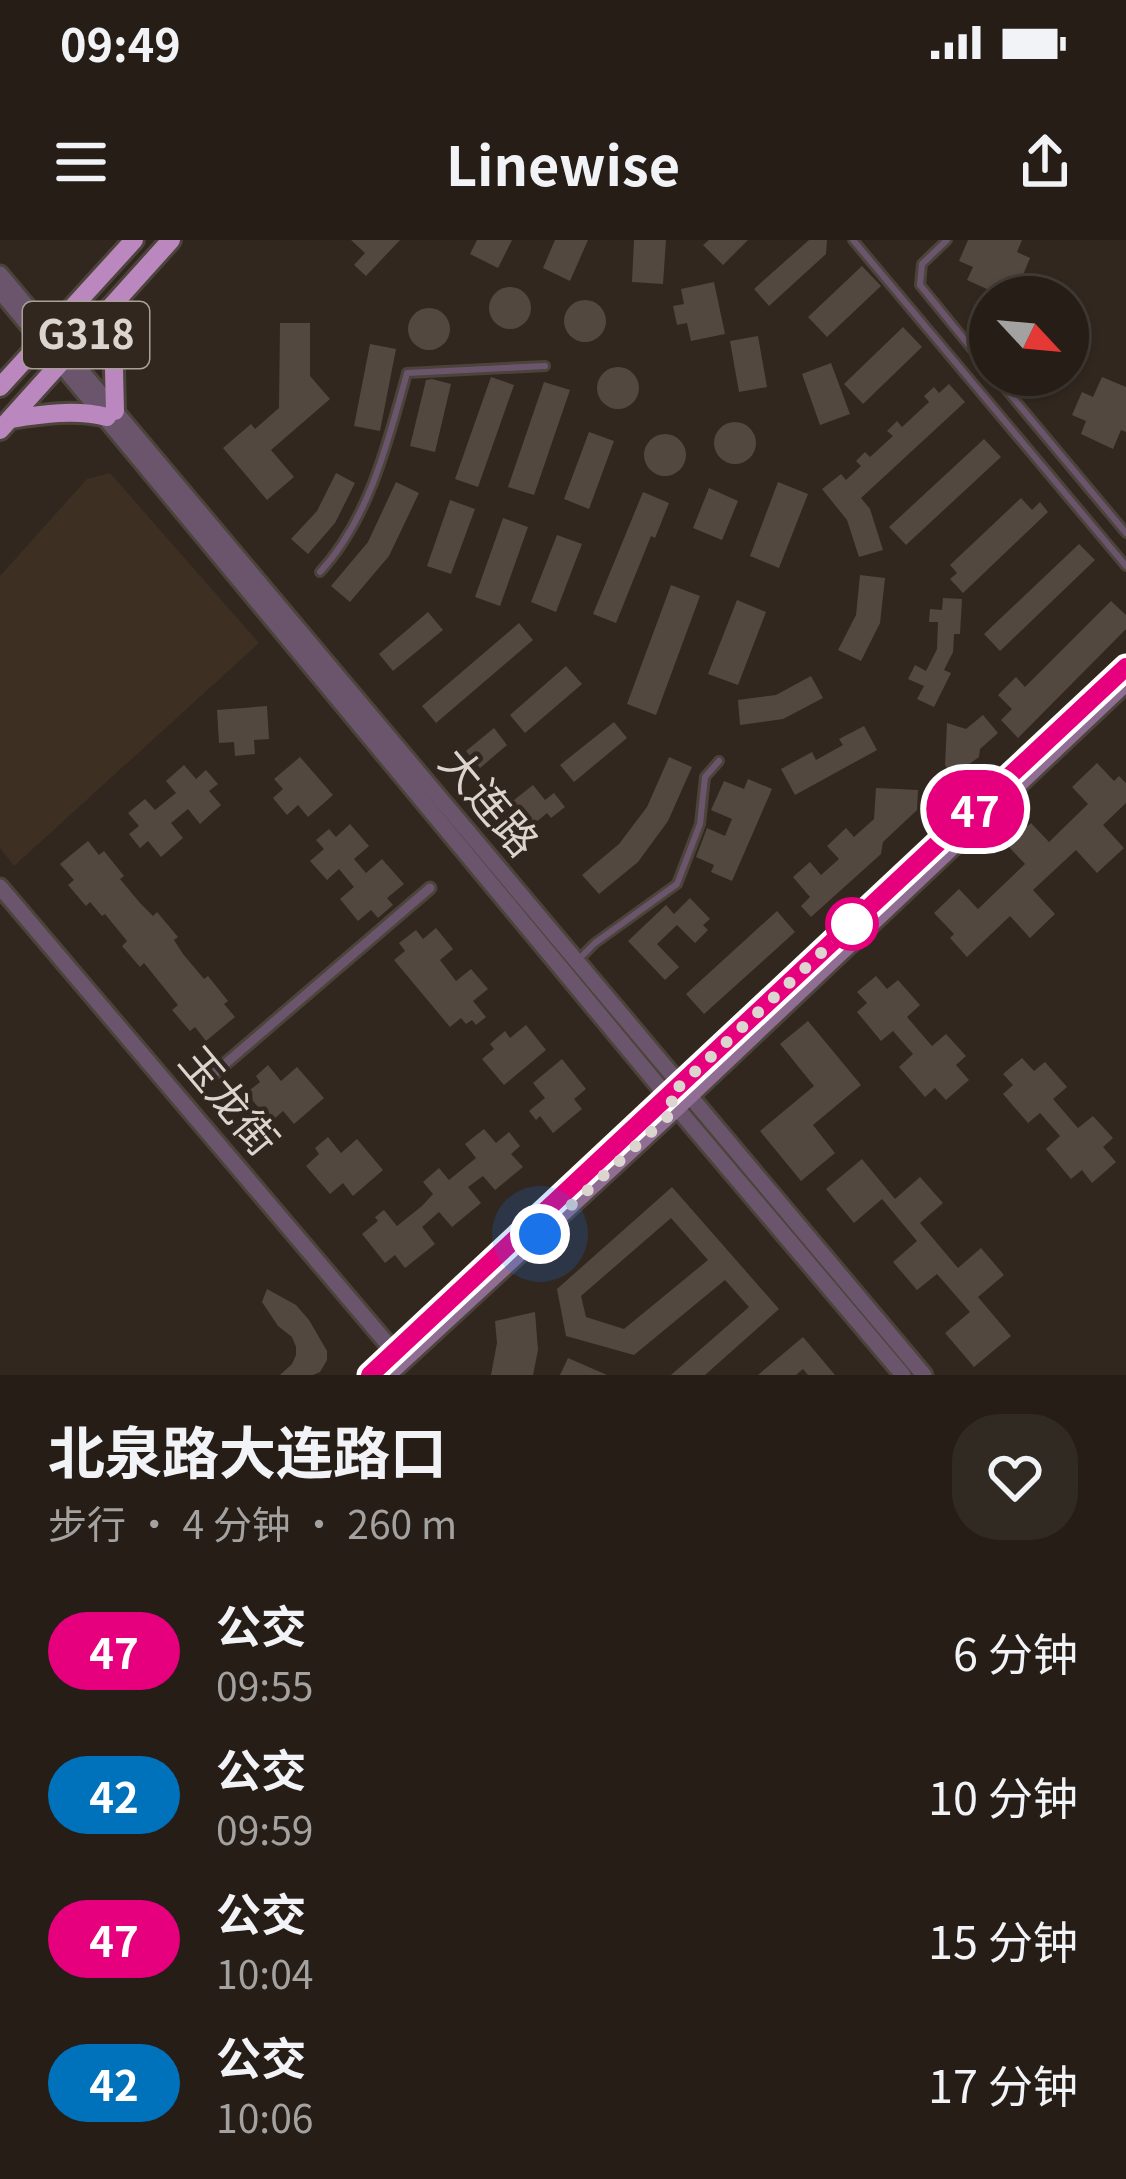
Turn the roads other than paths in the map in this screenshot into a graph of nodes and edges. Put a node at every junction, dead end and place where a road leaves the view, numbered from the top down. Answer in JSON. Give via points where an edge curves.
{"nodes":[{"id":1,"x":134,"y":240,"type":"edge"},
{"id":2,"x":171,"y":240,"type":"edge"},
{"id":3,"x":854,"y":240,"type":"edge"},
{"id":4,"x":947,"y":240,"type":"edge"},
{"id":5,"x":0,"y":274,"type":"edge"},
{"id":6,"x":0,"y":291,"type":"edge"},
{"id":7,"x":116,"y":301,"type":"junction"},
{"id":8,"x":46,"y":336,"type":"junction"},
{"id":9,"x":969,"y":345,"type":"edge"},
{"id":10,"x":65,"y":358,"type":"junction"},
{"id":11,"x":545,"y":366,"type":"dead end"},
{"id":12,"x":0,"y":387,"type":"edge"},
{"id":13,"x":1011,"y":396,"type":"edge"},
{"id":14,"x":111,"y":414,"type":"junction"},
{"id":15,"x":5,"y":424,"type":"edge"},
{"id":16,"x":1126,"y":532,"type":"edge"},
{"id":17,"x":1126,"y":566,"type":"edge"},
{"id":18,"x":320,"y":572,"type":"dead end"},
{"id":19,"x":1126,"y":667,"type":"edge"},
{"id":20,"x":1126,"y":682,"type":"edge"},
{"id":21,"x":719,"y":761,"type":"dead end"},
{"id":22,"x":0,"y":887,"type":"edge"},
{"id":23,"x":430,"y":888,"type":"dead end"},
{"id":24,"x":571,"y":968,"type":"junction"},
{"id":25,"x":212,"y":1076,"type":"dead end"},
{"id":26,"x":678,"y":1097,"type":"junction"},
{"id":27,"x":395,"y":1363,"type":"edge"},
{"id":28,"x":370,"y":1375,"type":"edge"},
{"id":29,"x":903,"y":1375,"type":"edge"},
{"id":30,"x":924,"y":1375,"type":"edge"}],
"edges":[{"from":1,"to":8,"type":"highway","number":"G318"},
{"from":2,"to":7,"type":"highway","number":"G318"},
{"from":3,"to":17,"type":"lane"},
{"from":4,"to":9,"type":"lane","via":[[922,264],[920,285]]},
{"from":5,"to":8,"type":"street","name":"大连路"},
{"from":6,"to":8,"type":"street","name":"大连路"},
{"from":7,"to":10,"type":"highway","number":"G318"},
{"from":7,"to":14,"type":"highway"},
{"from":8,"to":10,"type":"street","name":"大连路"},
{"from":8,"to":12,"type":"highway","number":"G318"},
{"from":10,"to":14,"type":"street","name":"大连路"},
{"from":10,"to":15,"type":"highway","number":"G318"},
{"from":11,"to":18,"type":"lane","via":[[407,373],[382,462],[340,551]]},
{"from":13,"to":16,"type":"lane"},
{"from":14,"to":15,"type":"highway"},
{"from":14,"to":24,"type":"street","name":"大连路"},
{"from":19,"to":26,"type":"main road"},
{"from":20,"to":26,"type":"main road"},
{"from":21,"to":24,"type":"lane","via":[[705,777],[700,824],[677,884]]},
{"from":22,"to":27,"type":"street","name":"玉龙街"},
{"from":23,"to":25,"type":"street"},
{"from":24,"to":26,"type":"street","name":"大连路"},
{"from":26,"to":27,"type":"main road"},
{"from":26,"to":29,"type":"street","name":"大连路"},
{"from":26,"to":30,"type":"street","name":"大连路"},
{"from":27,"to":28,"type":"main road"}]}
